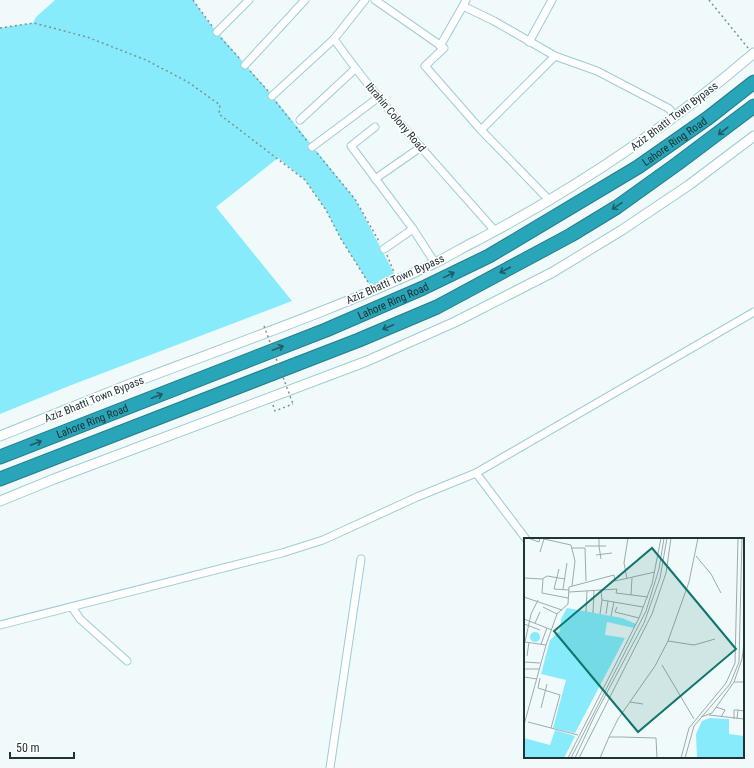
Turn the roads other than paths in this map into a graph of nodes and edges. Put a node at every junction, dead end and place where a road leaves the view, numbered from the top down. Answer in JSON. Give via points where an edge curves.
{"nodes":[{"id":1,"x":249,"y":0,"type":"edge"},
{"id":2,"x":305,"y":0,"type":"edge"},
{"id":3,"x":365,"y":0,"type":"edge"},
{"id":4,"x":375,"y":0,"type":"edge"},
{"id":5,"x":552,"y":0,"type":"edge"},
{"id":6,"x":465,"y":3,"type":"edge"},
{"id":7,"x":217,"y":32,"type":"road end"},
{"id":8,"x":334,"y":39,"type":"junction"},
{"id":9,"x":529,"y":42,"type":"junction"},
{"id":10,"x":440,"y":46,"type":"junction"},
{"id":11,"x":754,"y":54,"type":"edge"},
{"id":12,"x":554,"y":56,"type":"junction"},
{"id":13,"x":245,"y":65,"type":"road end"},
{"id":14,"x":355,"y":69,"type":"junction"},
{"id":15,"x":754,"y":82,"type":"edge"},
{"id":16,"x":272,"y":96,"type":"road end"},
{"id":17,"x":379,"y":97,"type":"junction"},
{"id":18,"x":754,"y":106,"type":"edge"},
{"id":19,"x":676,"y":116,"type":"junction"},
{"id":20,"x":300,"y":120,"type":"dead end"},
{"id":21,"x":375,"y":127,"type":"dead end"},
{"id":22,"x":481,"y":130,"type":"junction"},
{"id":23,"x":754,"y":136,"type":"edge"},
{"id":24,"x":312,"y":147,"type":"road end"},
{"id":25,"x":421,"y":147,"type":"junction"},
{"id":26,"x":376,"y":179,"type":"junction"},
{"id":27,"x":550,"y":201,"type":"junction"},
{"id":28,"x":413,"y":229,"type":"junction"},
{"id":29,"x":495,"y":231,"type":"junction"},
{"id":30,"x":384,"y":249,"type":"road end"},
{"id":31,"x":435,"y":263,"type":"junction"},
{"id":32,"x":754,"y":312,"type":"edge"},
{"id":33,"x":0,"y":436,"type":"edge"},
{"id":34,"x":0,"y":457,"type":"edge"},
{"id":35,"x":476,"y":473,"type":"junction"},
{"id":36,"x":0,"y":479,"type":"edge"},
{"id":37,"x":0,"y":501,"type":"edge"},
{"id":38,"x":525,"y":538,"type":"edge"},
{"id":39,"x":361,"y":559,"type":"dead end"},
{"id":40,"x":72,"y":606,"type":"junction"},
{"id":41,"x":0,"y":624,"type":"edge"},
{"id":42,"x":127,"y":661,"type":"dead end"},
{"id":43,"x":330,"y":768,"type":"edge"}],
"edges":[{"from":1,"to":7,"type":"street"},
{"from":2,"to":13,"type":"street"},
{"from":3,"to":8,"type":"street"},
{"from":4,"to":10,"type":"street"},
{"from":5,"to":9,"type":"street"},
{"from":6,"to":9,"type":"street"},
{"from":6,"to":10,"type":"street"},
{"from":8,"to":14,"type":"street","name":"Ibrahin Colony Road"},
{"from":8,"to":16,"type":"street"},
{"from":9,"to":12,"type":"street"},
{"from":10,"to":22,"type":"street","via":[[444,48],[425,66]]},
{"from":11,"to":19,"type":"street","name":"Aziz Bhatti Town Bypass"},
{"from":12,"to":19,"type":"street","via":[[597,71],[668,108]]},
{"from":12,"to":22,"type":"street"},
{"from":14,"to":17,"type":"street","name":"Ibrahin Colony Road"},
{"from":14,"to":20,"type":"street"},
{"from":34,"to":15,"type":"highway","name":"Lahore Ring Road","one_way":true,"via":[[326,330],[489,256],[638,166],[708,118]]},
{"from":17,"to":24,"type":"street"},
{"from":17,"to":25,"type":"street","name":"Ibrahin Colony Road"},
{"from":18,"to":36,"type":"highway","name":"Lahore Ring Road","one_way":true,"via":[[617,207],[571,235],[437,307],[359,340]]},
{"from":19,"to":27,"type":"street","name":"Aziz Bhatti Town Bypass"},
{"from":21,"to":26,"type":"street","via":[[351,146]]},
{"from":22,"to":27,"type":"street"},
{"from":23,"to":37,"type":"street","via":[[622,230],[552,272],[455,322],[367,361]]},
{"from":25,"to":26,"type":"street"},
{"from":25,"to":29,"type":"street","name":"Ibrahin Colony Road"},
{"from":26,"to":28,"type":"street"},
{"from":27,"to":29,"type":"street","name":"Aziz Bhatti Town Bypass"},
{"from":28,"to":30,"type":"street"},
{"from":28,"to":31,"type":"street"},
{"from":29,"to":31,"type":"street","name":"Aziz Bhatti Town Bypass"},
{"from":31,"to":33,"type":"street","name":"Aziz Bhatti Town Bypass","via":[[288,325]]},
{"from":32,"to":35,"type":"street"},
{"from":35,"to":38,"type":"street"},
{"from":35,"to":40,"type":"street","via":[[418,496],[322,540],[289,551]]},
{"from":39,"to":43,"type":"street"},
{"from":40,"to":41,"type":"street"},
{"from":40,"to":42,"type":"street","via":[[80,619]]}]}
